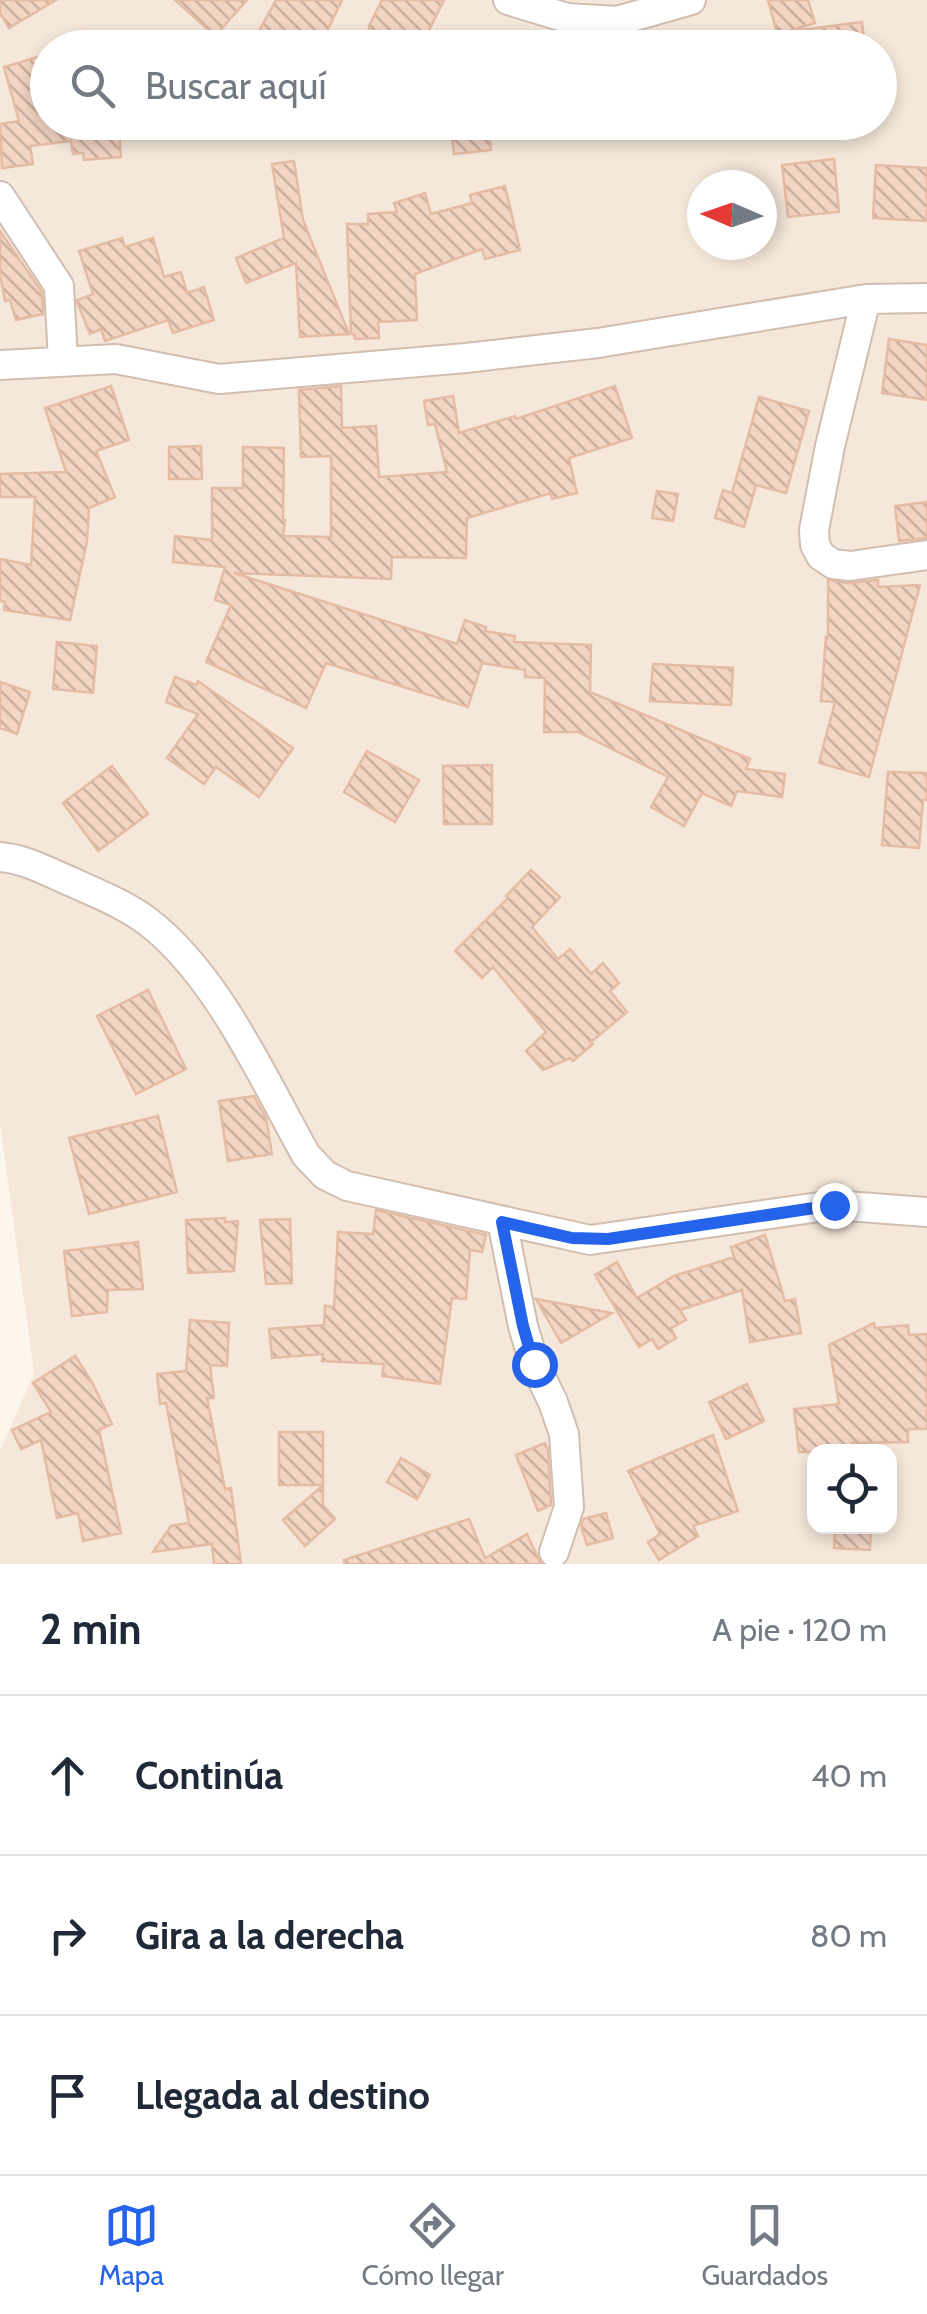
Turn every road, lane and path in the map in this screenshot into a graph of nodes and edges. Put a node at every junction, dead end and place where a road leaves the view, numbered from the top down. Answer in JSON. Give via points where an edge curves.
{"nodes":[{"id":1,"x":508,"y":0,"type":"edge"},
{"id":2,"x":691,"y":0,"type":"edge"},
{"id":3,"x":0,"y":196,"type":"edge"},
{"id":4,"x":927,"y":298,"type":"edge"},
{"id":5,"x":866,"y":299,"type":"junction"},
{"id":6,"x":63,"y":361,"type":"junction"},
{"id":7,"x":0,"y":365,"type":"edge"},
{"id":8,"x":927,"y":555,"type":"edge"},
{"id":9,"x":0,"y":857,"type":"edge"},
{"id":10,"x":927,"y":1212,"type":"edge"},
{"id":11,"x":502,"y":1222,"type":"junction"},
{"id":12,"x":554,"y":1552,"type":"dead end"}],
"edges":[{"from":1,"to":2,"type":"street","via":[[567,18],[617,22]]},
{"from":3,"to":6,"type":"street","via":[[59,286]]},
{"from":4,"to":5,"type":"street"},
{"from":5,"to":6,"type":"street","via":[[598,343],[219,380],[116,360]]},
{"from":5,"to":8,"type":"street","via":[[830,446],[815,545],[833,564],[850,566]]},
{"from":6,"to":7,"type":"street"},
{"from":9,"to":11,"type":"street","via":[[24,861],[122,905],[186,958],[222,1006],[306,1155],[325,1175]]},
{"from":10,"to":11,"type":"street","via":[[834,1205],[590,1240]]},
{"from":11,"to":12,"type":"street","via":[[534,1364],[564,1434],[569,1507]]}]}
